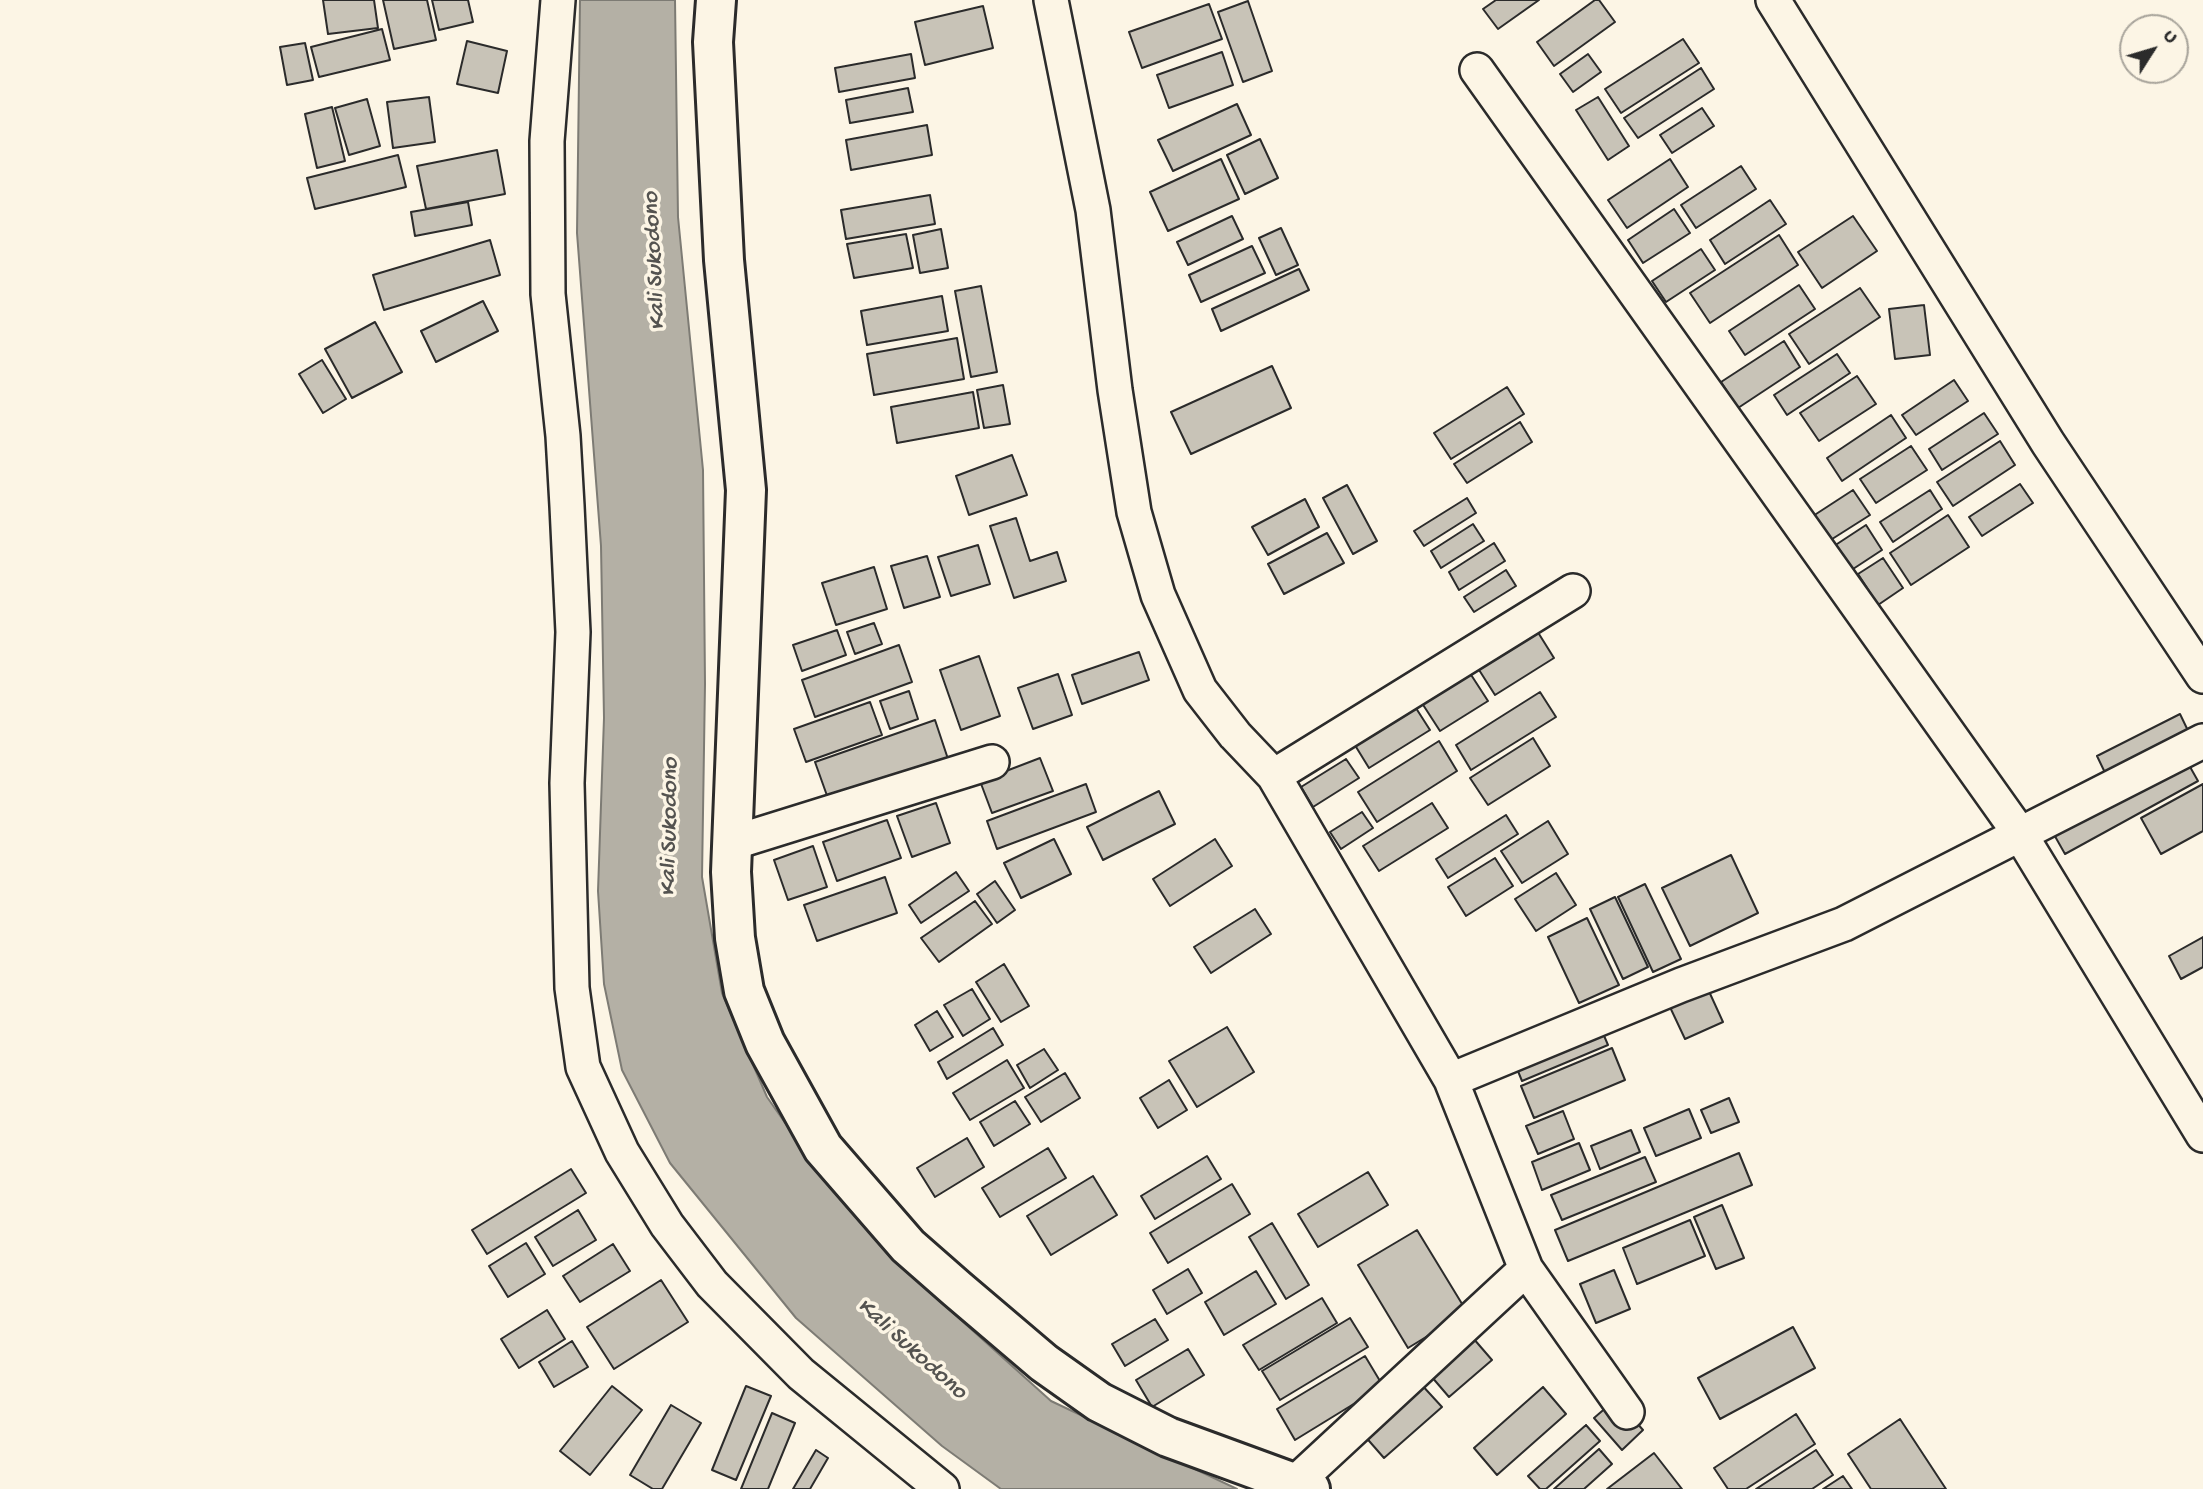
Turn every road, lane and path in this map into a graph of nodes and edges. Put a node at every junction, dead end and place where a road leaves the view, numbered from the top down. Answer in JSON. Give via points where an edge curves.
{"nodes":[{"id":1,"x":558,"y":0,"type":"edge"},
{"id":2,"x":716,"y":0,"type":"edge"},
{"id":3,"x":1051,"y":0,"type":"edge"},
{"id":4,"x":1773,"y":0,"type":"edge"},
{"id":5,"x":1477,"y":70,"type":"dead end"},
{"id":6,"x":1573,"y":591,"type":"dead end"},
{"id":7,"x":2203,"y":676,"type":"edge"},
{"id":8,"x":2203,"y":741,"type":"edge"},
{"id":9,"x":992,"y":762,"type":"dead end"},
{"id":10,"x":1274,"y":776,"type":"junction"},
{"id":11,"x":2020,"y":834,"type":"junction"},
{"id":12,"x":732,"y":843,"type":"junction"},
{"id":13,"x":1451,"y":1080,"type":"junction"},
{"id":14,"x":2203,"y":1135,"type":"edge"},
{"id":15,"x":1526,"y":1269,"type":"junction"},
{"id":16,"x":1627,"y":1412,"type":"dead end"},
{"id":17,"x":1302,"y":1487,"type":"edge"},
{"id":18,"x":942,"y":1489,"type":"edge"}],
"edges":[{"from":1,"to":18,"type":"street","via":[[547,141],[548,294],[569,543],[573,632],[567,783],[572,988],[583,1067],[622,1152],[667,1226],[712,1284],[801,1374]]},
{"from":2,"to":12,"type":"main road","via":[[713,42],[724,261],[746,490]]},
{"from":3,"to":10,"type":"street","via":[[1093,210],[1134,512],[1154,583],[1200,690]]},
{"from":4,"to":7,"type":"street","via":[[2048,443]]},
{"from":5,"to":11,"type":"street"},
{"from":6,"to":10,"type":"street"},
{"from":8,"to":11,"type":"street"},
{"from":9,"to":12,"type":"street"},
{"from":10,"to":13,"type":"street"},
{"from":11,"to":13,"type":"street","via":[[1844,924]]},
{"from":11,"to":14,"type":"street"},
{"from":12,"to":17,"type":"main road","via":[[735,938],[744,991],[765,1043],[823,1149],[867,1200],[908,1246],[957,1290],[1099,1402],[1168,1437]]},
{"from":13,"to":15,"type":"street"},
{"from":15,"to":16,"type":"street"},
{"from":15,"to":17,"type":"street"}]}
